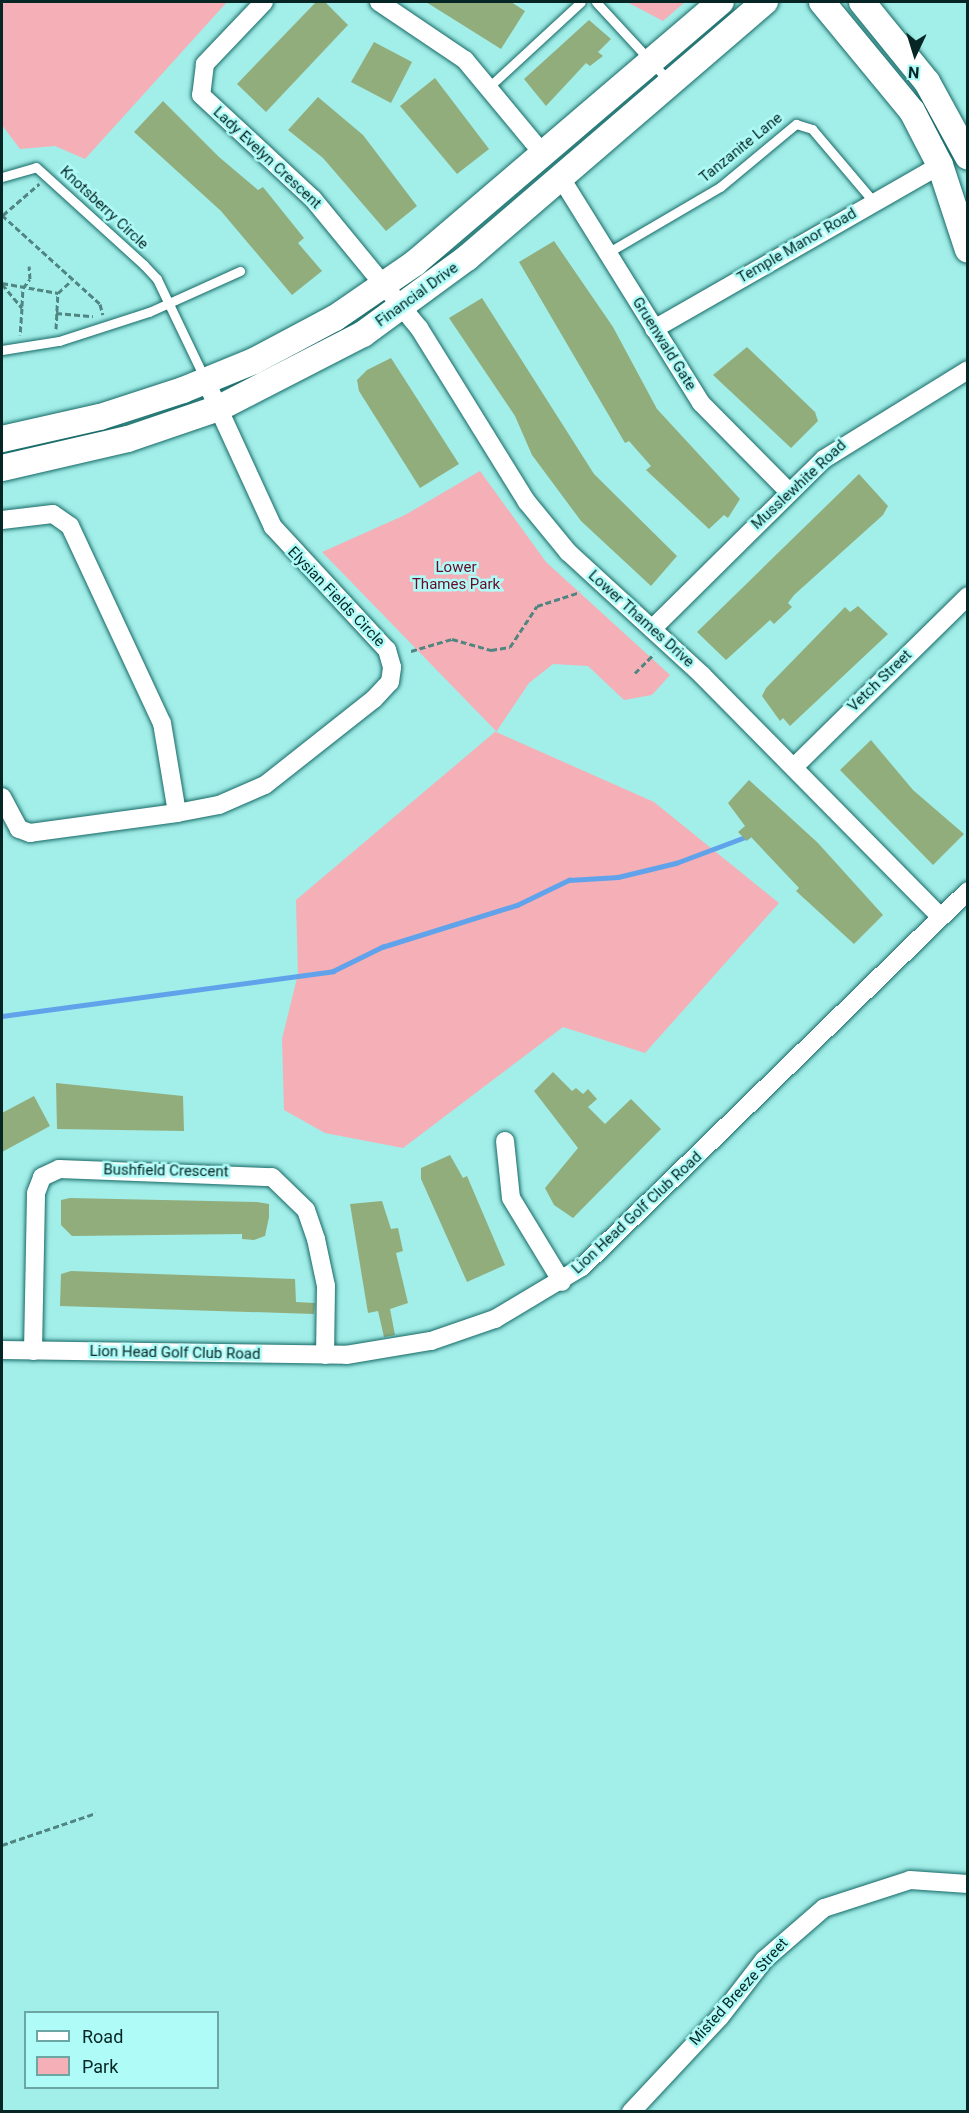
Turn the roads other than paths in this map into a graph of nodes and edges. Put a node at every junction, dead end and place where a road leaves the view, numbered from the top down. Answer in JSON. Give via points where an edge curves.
{"nodes":[{"id":1,"x":264,"y":2,"type":"edge"},
{"id":2,"x":379,"y":2,"type":"edge"},
{"id":3,"x":581,"y":2,"type":"edge"},
{"id":4,"x":596,"y":2,"type":"edge"},
{"id":5,"x":721,"y":2,"type":"edge"},
{"id":6,"x":765,"y":2,"type":"edge"},
{"id":7,"x":822,"y":2,"type":"edge"},
{"id":8,"x":862,"y":2,"type":"edge"},
{"id":9,"x":653,"y":62,"type":"junction"},
{"id":10,"x":671,"y":84,"type":"junction"},
{"id":11,"x":491,"y":85,"type":"junction"},
{"id":12,"x":544,"y":155,"type":"junction"},
{"id":13,"x":968,"y":157,"type":"edge"},
{"id":14,"x":940,"y":165,"type":"junction"},
{"id":15,"x":2,"y":177,"type":"edge"},
{"id":16,"x":561,"y":178,"type":"junction"},
{"id":17,"x":873,"y":202,"type":"junction"},
{"id":18,"x":968,"y":250,"type":"edge"},
{"id":19,"x":607,"y":253,"type":"junction"},
{"id":20,"x":240,"y":271,"type":"dead end"},
{"id":21,"x":384,"y":286,"type":"junction"},
{"id":22,"x":170,"y":303,"type":"junction"},
{"id":23,"x":402,"y":308,"type":"junction"},
{"id":24,"x":654,"y":329,"type":"junction"},
{"id":25,"x":2,"y":351,"type":"edge"},
{"id":26,"x":968,"y":370,"type":"edge"},
{"id":27,"x":206,"y":381,"type":"junction"},
{"id":28,"x":219,"y":408,"type":"junction"},
{"id":29,"x":2,"y":439,"type":"edge"},
{"id":30,"x":2,"y":468,"type":"edge"},
{"id":31,"x":789,"y":492,"type":"junction"},
{"id":32,"x":2,"y":520,"type":"edge"},
{"id":33,"x":968,"y":596,"type":"edge"},
{"id":34,"x":652,"y":629,"type":"junction"},
{"id":35,"x":794,"y":767,"type":"junction"},
{"id":36,"x":2,"y":797,"type":"edge"},
{"id":37,"x":177,"y":813,"type":"junction"},
{"id":38,"x":968,"y":891,"type":"edge"},
{"id":39,"x":941,"y":917,"type":"junction"},
{"id":40,"x":506,"y":1141,"type":"dead end"},
{"id":41,"x":562,"y":1282,"type":"junction"},
{"id":42,"x":2,"y":1350,"type":"edge"},
{"id":43,"x":33,"y":1351,"type":"junction"},
{"id":44,"x":324,"y":1355,"type":"junction"},
{"id":45,"x":968,"y":1884,"type":"edge"},
{"id":46,"x":631,"y":2112,"type":"edge"}],
"edges":[{"from":1,"to":21,"type":"street","name":"Lady Evelyn Crescent","via":[[205,64],[201,94],[313,199]]},
{"from":2,"to":11,"type":"street","via":[[458,55]]},
{"from":3,"to":11,"type":"lane"},
{"from":4,"to":9,"type":"lane"},
{"from":5,"to":9,"type":"street","name":"Financial Drive"},
{"from":6,"to":10,"type":"street","name":"Financial Drive"},
{"from":7,"to":14,"type":"street","via":[[900,93]]},
{"from":8,"to":13,"type":"street","via":[[927,82]]},
{"from":9,"to":10,"type":"lane"},
{"from":9,"to":12,"type":"street","name":"Financial Drive"},
{"from":10,"to":16,"type":"street","name":"Financial Drive"},
{"from":11,"to":12,"type":"street"},
{"from":12,"to":21,"type":"street","name":"Financial Drive"},
{"from":14,"to":17,"type":"street","name":"Temple Manor Road"},
{"from":14,"to":18,"type":"street"},
{"from":15,"to":22,"type":"lane","name":"Knotsberry Circle","via":[[36,167],[144,265]]},
{"from":16,"to":19,"type":"street","name":"Gruenwald Gate"},
{"from":16,"to":23,"type":"street","name":"Financial Drive"},
{"from":17,"to":19,"type":"lane","name":"Tanzanite Lane","via":[[812,129],[796,124],[720,187]]},
{"from":17,"to":24,"type":"street","name":"Temple Manor Road"},
{"from":19,"to":24,"type":"street","name":"Gruenwald Gate"},
{"from":20,"to":22,"type":"lane"},
{"from":21,"to":23,"type":"street","name":"Lower Thames Drive"},
{"from":21,"to":27,"type":"street","name":"Financial Drive","via":[[254,361]]},
{"from":22,"to":25,"type":"lane","via":[[59,341]]},
{"from":22,"to":27,"type":"lane","name":"Knotsberry Circle"},
{"from":23,"to":28,"type":"street","name":"Financial Drive","via":[[309,365]]},
{"from":23,"to":34,"type":"street","name":"Lower Thames Drive","via":[[541,520]]},
{"from":24,"to":31,"type":"street","name":"Gruenwald Gate","via":[[701,403]]},
{"from":26,"to":31,"type":"street","name":"Musslewhite Road","via":[[856,435]]},
{"from":27,"to":28,"type":"street","name":"Elysian Fields Circle"},
{"from":27,"to":29,"type":"street","name":"Financial Drive","via":[[100,417]]},
{"from":28,"to":30,"type":"street","name":"Financial Drive","via":[[128,439]]},
{"from":28,"to":37,"type":"street","name":"Elysian Fields Circle","via":[[273,527],[387,650],[392,667],[390,681],[374,699],[265,784],[219,805]]},
{"from":31,"to":34,"type":"street","name":"Musslewhite Road"},
{"from":32,"to":37,"type":"street","via":[[53,514],[70,526],[162,723]]},
{"from":33,"to":35,"type":"street","name":"Vetch Street"},
{"from":34,"to":35,"type":"street","name":"Lower Thames Drive"},
{"from":35,"to":39,"type":"street","name":"Lower Thames Drive"},
{"from":36,"to":37,"type":"street","name":"Elysian Fields Circle","via":[[19,829],[30,833]]},
{"from":38,"to":39,"type":"street","name":"Lion Head Golf Club Road"},
{"from":39,"to":41,"type":"street","name":"Lion Head Golf Club Road","via":[[646,1207]]},
{"from":40,"to":41,"type":"street","via":[[512,1198]]},
{"from":41,"to":44,"type":"street","name":"Lion Head Golf Club Road","via":[[495,1319],[451,1335],[384,1351]]},
{"from":42,"to":43,"type":"street","name":"Lion Head Golf Club Road"},
{"from":43,"to":44,"type":"street","name":"Lion Head Golf Club Road"},
{"from":43,"to":44,"type":"street","name":"Bushfield Crescent","via":[[36,1193],[42,1177],[59,1169],[272,1177],[306,1210],[316,1239],[326,1286]]},
{"from":45,"to":46,"type":"street","name":"Misted Breeze Street","via":[[910,1880],[824,1908],[764,1960],[720,2017]]}]}
